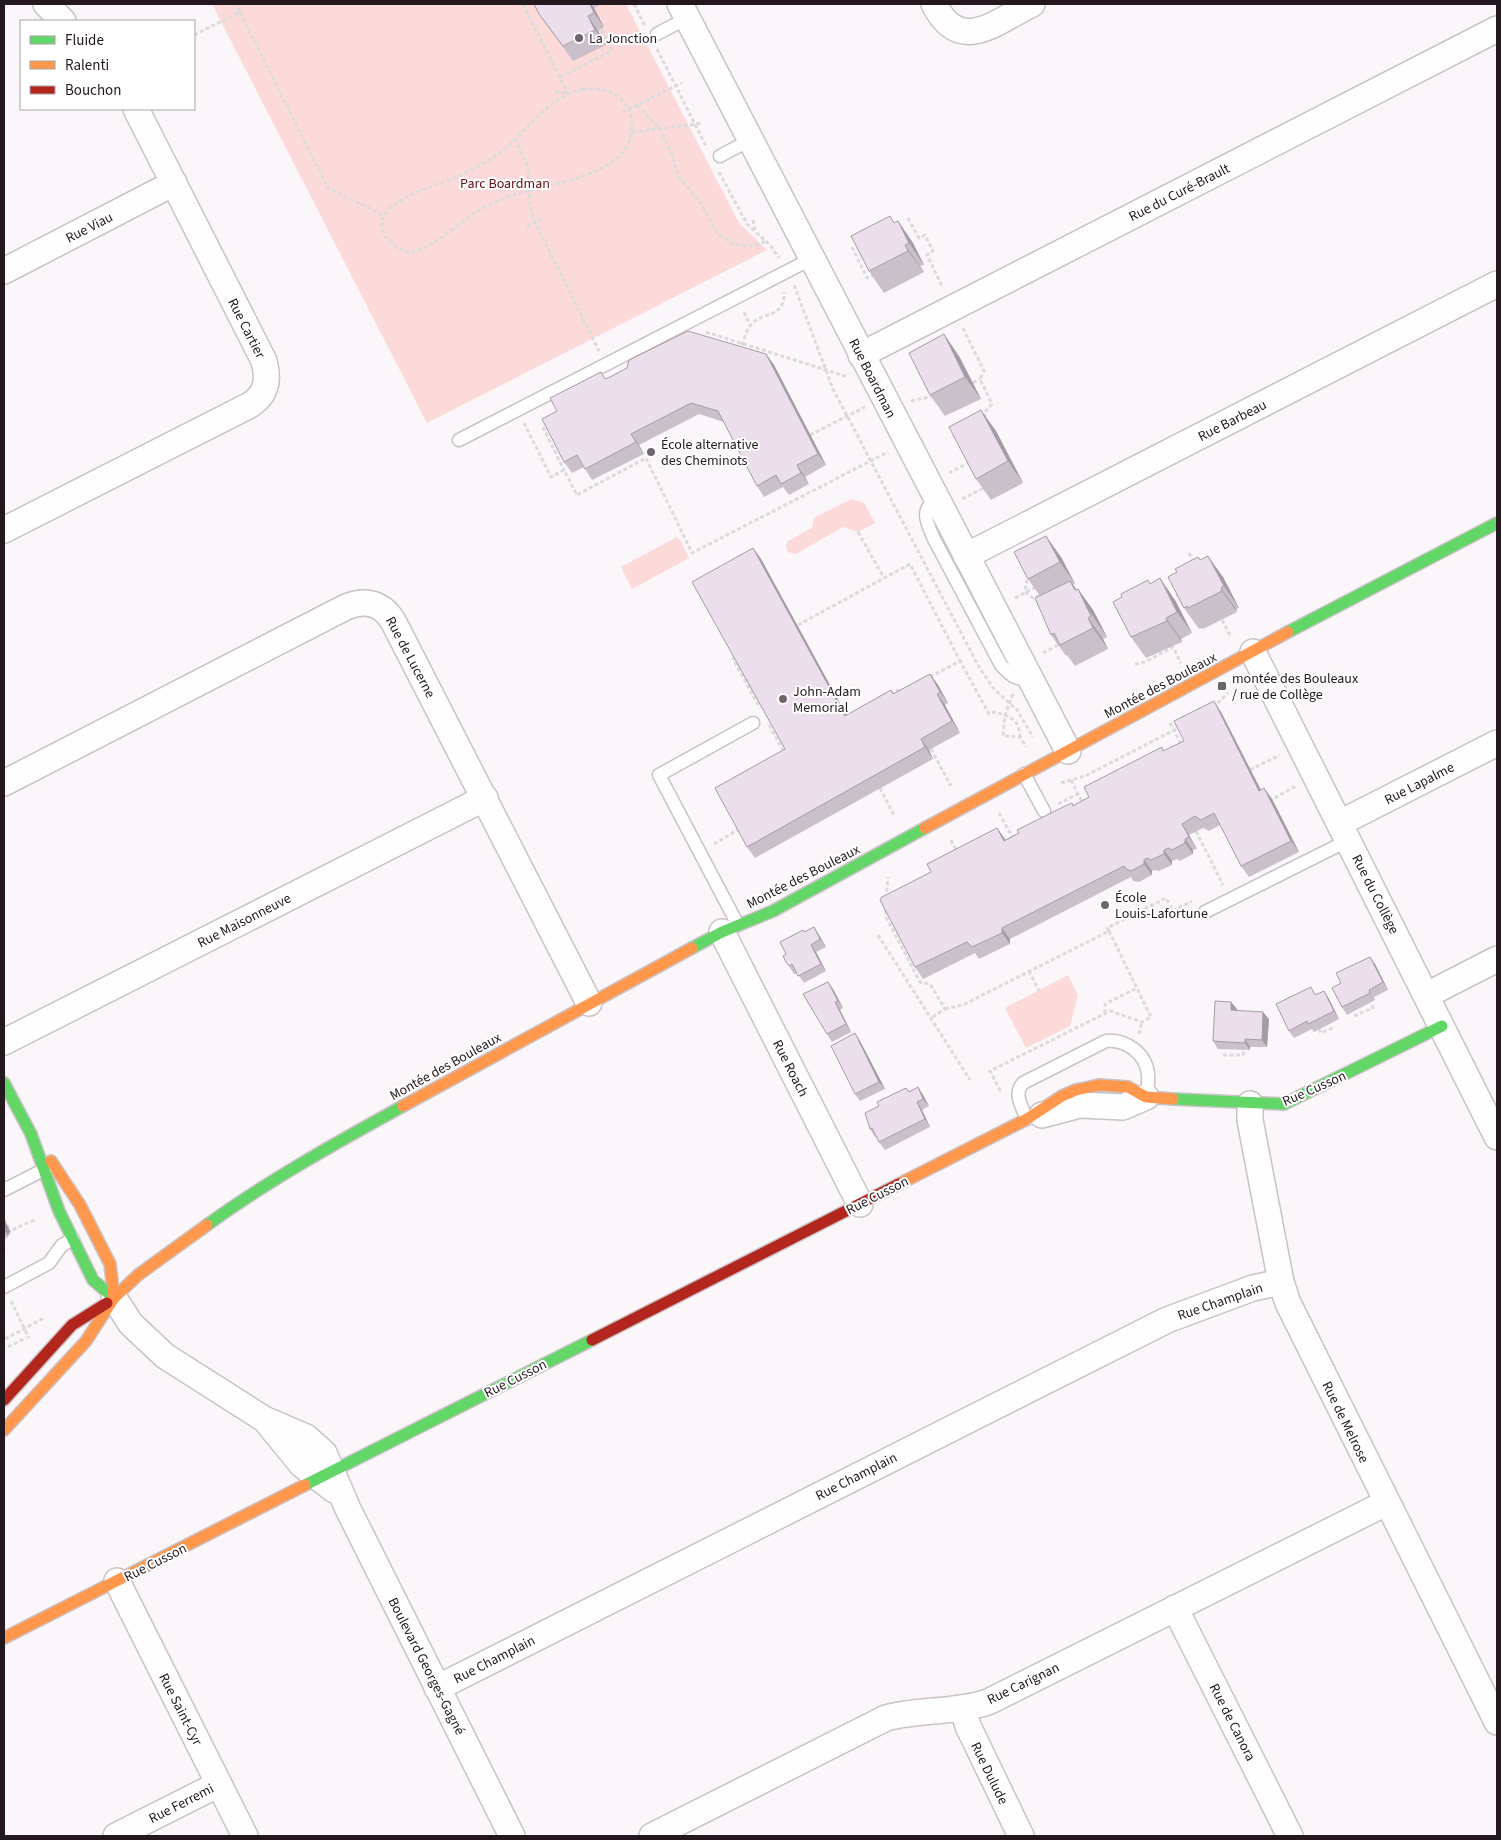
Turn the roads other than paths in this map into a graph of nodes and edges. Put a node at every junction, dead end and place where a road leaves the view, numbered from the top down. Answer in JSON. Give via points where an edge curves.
{"nodes":[{"id":1,"x":46,"y":4,"type":"edge"},
{"id":2,"x":934,"y":4,"type":"edge"},
{"id":3,"x":1032,"y":4,"type":"edge"},
{"id":4,"x":684,"y":11,"type":"edge"},
{"id":5,"x":62,"y":20,"type":"edge"},
{"id":6,"x":1497,"y":29,"type":"edge"},
{"id":7,"x":656,"y":39,"type":"road end"},
{"id":8,"x":137,"y":110,"type":"edge"},
{"id":9,"x":750,"y":140,"type":"junction"},
{"id":10,"x":716,"y":159,"type":"road end"},
{"id":11,"x":174,"y":183,"type":"junction"},
{"id":12,"x":811,"y":259,"type":"junction"},
{"id":13,"x":4,"y":271,"type":"edge"},
{"id":14,"x":1497,"y":284,"type":"edge"},
{"id":15,"x":861,"y":355,"type":"junction"},
{"id":16,"x":459,"y":440,"type":"dead end"},
{"id":17,"x":944,"y":493,"type":"junction"},
{"id":18,"x":1497,"y":523,"type":"edge"},
{"id":19,"x":4,"y":530,"type":"edge"},
{"id":20,"x":966,"y":556,"type":"junction"},
{"id":21,"x":1243,"y":646,"type":"junction"},
{"id":22,"x":1026,"y":676,"type":"junction"},
{"id":23,"x":753,"y":723,"type":"dead end"},
{"id":24,"x":1497,"y":743,"type":"edge"},
{"id":25,"x":1068,"y":763,"type":"junction"},
{"id":26,"x":1024,"y":774,"type":"junction"},
{"id":27,"x":4,"y":782,"type":"edge"},
{"id":28,"x":485,"y":798,"type":"junction"},
{"id":29,"x":1044,"y":811,"type":"road end"},
{"id":30,"x":1344,"y":832,"type":"junction"},
{"id":31,"x":1204,"y":912,"type":"dead end"},
{"id":32,"x":730,"y":929,"type":"junction"},
{"id":33,"x":1497,"y":959,"type":"edge"},
{"id":34,"x":1427,"y":995,"type":"junction"},
{"id":35,"x":589,"y":1003,"type":"junction"},
{"id":36,"x":1442,"y":1026,"type":"junction"},
{"id":37,"x":4,"y":1042,"type":"edge"},
{"id":38,"x":4,"y":1083,"type":"edge"},
{"id":39,"x":1146,"y":1097,"type":"junction"},
{"id":40,"x":1250,"y":1104,"type":"junction"},
{"id":41,"x":1027,"y":1119,"type":"junction"},
{"id":42,"x":1497,"y":1137,"type":"edge"},
{"id":43,"x":48,"y":1167,"type":"junction"},
{"id":44,"x":4,"y":1190,"type":"edge"},
{"id":45,"x":860,"y":1204,"type":"junction"},
{"id":46,"x":72,"y":1239,"type":"junction"},
{"id":47,"x":1281,"y":1282,"type":"junction"},
{"id":48,"x":4,"y":1287,"type":"edge"},
{"id":49,"x":114,"y":1298,"type":"junction"},
{"id":50,"x":4,"y":1400,"type":"edge"},
{"id":51,"x":4,"y":1430,"type":"edge"},
{"id":52,"x":325,"y":1475,"type":"junction"},
{"id":53,"x":1386,"y":1503,"type":"junction"},
{"id":54,"x":117,"y":1581,"type":"junction"},
{"id":55,"x":1175,"y":1608,"type":"junction"},
{"id":56,"x":4,"y":1638,"type":"edge"},
{"id":57,"x":437,"y":1688,"type":"junction"},
{"id":58,"x":962,"y":1708,"type":"junction"},
{"id":59,"x":1497,"y":1722,"type":"edge"},
{"id":60,"x":219,"y":1784,"type":"junction"},
{"id":61,"x":116,"y":1836,"type":"edge"},
{"id":62,"x":245,"y":1836,"type":"edge"},
{"id":63,"x":512,"y":1836,"type":"edge"},
{"id":64,"x":652,"y":1836,"type":"edge"},
{"id":65,"x":1021,"y":1836,"type":"edge"},
{"id":66,"x":1290,"y":1836,"type":"edge"}],
"edges":[{"from":1,"to":5,"type":"street"},
{"from":2,"to":3,"type":"street","via":[[944,22],[970,33]]},
{"from":4,"to":7,"type":"lane"},
{"from":4,"to":9,"type":"street","name":"Rue Boardman"},
{"from":6,"to":15,"type":"street","name":"Rue du Curé-Brault"},
{"from":8,"to":11,"type":"street","name":"Rue Cartier"},
{"from":9,"to":10,"type":"lane"},
{"from":9,"to":12,"type":"street","name":"Rue Boardman"},
{"from":11,"to":13,"type":"street","name":"Rue Viau"},
{"from":11,"to":19,"type":"street","name":"Rue Cartier","via":[[264,361],[267,373],[264,393],[250,405]]},
{"from":12,"to":15,"type":"street","name":"Rue Boardman"},
{"from":12,"to":16,"type":"lane"},
{"from":14,"to":20,"type":"street","name":"Rue Barbeau"},
{"from":15,"to":17,"type":"street","name":"Rue Boardman"},
{"from":17,"to":20,"type":"street","name":"Rue Boardman"},
{"from":17,"to":22,"type":"lane","via":[[928,506],[926,522],[1001,664],[1019,679]]},
{"from":18,"to":21,"type":"street","name":"Montée des Bouleaux"},
{"from":20,"to":22,"type":"street","name":"Rue Boardman"},
{"from":21,"to":25,"type":"street","name":"Montée des Bouleaux"},
{"from":21,"to":30,"type":"street","name":"Rue du Collège"},
{"from":22,"to":25,"type":"street","name":"Rue Boardman"},
{"from":23,"to":32,"type":"lane","via":[[659,775]]},
{"from":24,"to":30,"type":"street","name":"Rue Lapalme"},
{"from":25,"to":26,"type":"street","name":"Montée des Bouleaux"},
{"from":26,"to":29,"type":"lane"},
{"from":26,"to":32,"type":"street","name":"Montée des Bouleaux","via":[[773,911]]},
{"from":27,"to":28,"type":"street","name":"Rue de Lucerne","via":[[346,607],[362,602],[377,605],[388,613]]},
{"from":28,"to":35,"type":"street","name":"Rue de Lucerne"},
{"from":28,"to":37,"type":"street","name":"Rue Maisonneuve"},
{"from":30,"to":31,"type":"lane"},
{"from":30,"to":34,"type":"street","name":"Rue du Collège"},
{"from":32,"to":35,"type":"street","name":"Montée des Bouleaux"},
{"from":32,"to":45,"type":"street","name":"Rue Roach"},
{"from":33,"to":34,"type":"street"},
{"from":34,"to":36,"type":"street","name":"Rue du Collège"},
{"from":35,"to":49,"type":"street","name":"Montée des Bouleaux","via":[[272,1181],[140,1272]]},
{"from":36,"to":40,"type":"street","name":"Rue Cusson","via":[[1294,1100],[1274,1105]]},
{"from":36,"to":42,"type":"street","name":"Rue du Collège"},
{"from":38,"to":43,"type":"street"},
{"from":39,"to":40,"type":"street","name":"Rue Cusson"},
{"from":39,"to":41,"type":"street","name":"Rue Cusson","via":[[1122,1107],[1080,1104]]},
{"from":39,"to":41,"type":"lane","via":[[1148,1073],[1144,1062],[1129,1045],[1106,1041],[1023,1083],[1018,1096]]},
{"from":40,"to":47,"type":"street","name":"Rue de Melrose","via":[[1250,1120]]},
{"from":41,"to":45,"type":"street","name":"Rue Cusson"},
{"from":43,"to":44,"type":"lane"},
{"from":43,"to":46,"type":"street","via":[[59,1211]]},
{"from":43,"to":49,"type":"street","via":[[80,1205],[110,1264]]},
{"from":45,"to":52,"type":"street","name":"Rue Cusson"},
{"from":46,"to":48,"type":"lane","via":[[62,1245],[49,1263]]},
{"from":46,"to":49,"type":"street","via":[[93,1280]]},
{"from":47,"to":53,"type":"street","name":"Rue de Melrose","via":[[1288,1303]]},
{"from":47,"to":57,"type":"street","name":"Rue Champlain","via":[[1253,1288],[1167,1320]]},
{"from":49,"to":50,"type":"street","name":"Montée des Bouleaux","via":[[72,1325]]},
{"from":49,"to":51,"type":"street","name":"Montée des Bouleaux","via":[[86,1341]]},
{"from":49,"to":52,"type":"street","name":"Boulevard Georges-Gagné","via":[[132,1324],[160,1352],[264,1419],[302,1465]]},
{"from":52,"to":54,"type":"street","name":"Rue Cusson"},
{"from":52,"to":57,"type":"street","name":"Boulevard Georges-Gagné","via":[[342,1496]]},
{"from":53,"to":55,"type":"street","name":"Rue Carignan"},
{"from":53,"to":59,"type":"street","name":"Rue de Melrose"},
{"from":54,"to":56,"type":"street","name":"Rue Cusson"},
{"from":54,"to":60,"type":"street","name":"Rue Saint-Cyr"},
{"from":55,"to":58,"type":"street","name":"Rue Carignan","via":[[988,1702]]},
{"from":55,"to":66,"type":"street","name":"Rue de Canora"},
{"from":57,"to":63,"type":"street","name":"Boulevard Georges-Gagné"},
{"from":58,"to":64,"type":"street","name":"Rue Carignan","via":[[918,1711],[886,1718]]},
{"from":58,"to":65,"type":"street","name":"Rue Dulude"},
{"from":60,"to":61,"type":"street","name":"Rue Ferremi"},
{"from":60,"to":62,"type":"street","name":"Rue Saint-Cyr"}]}
